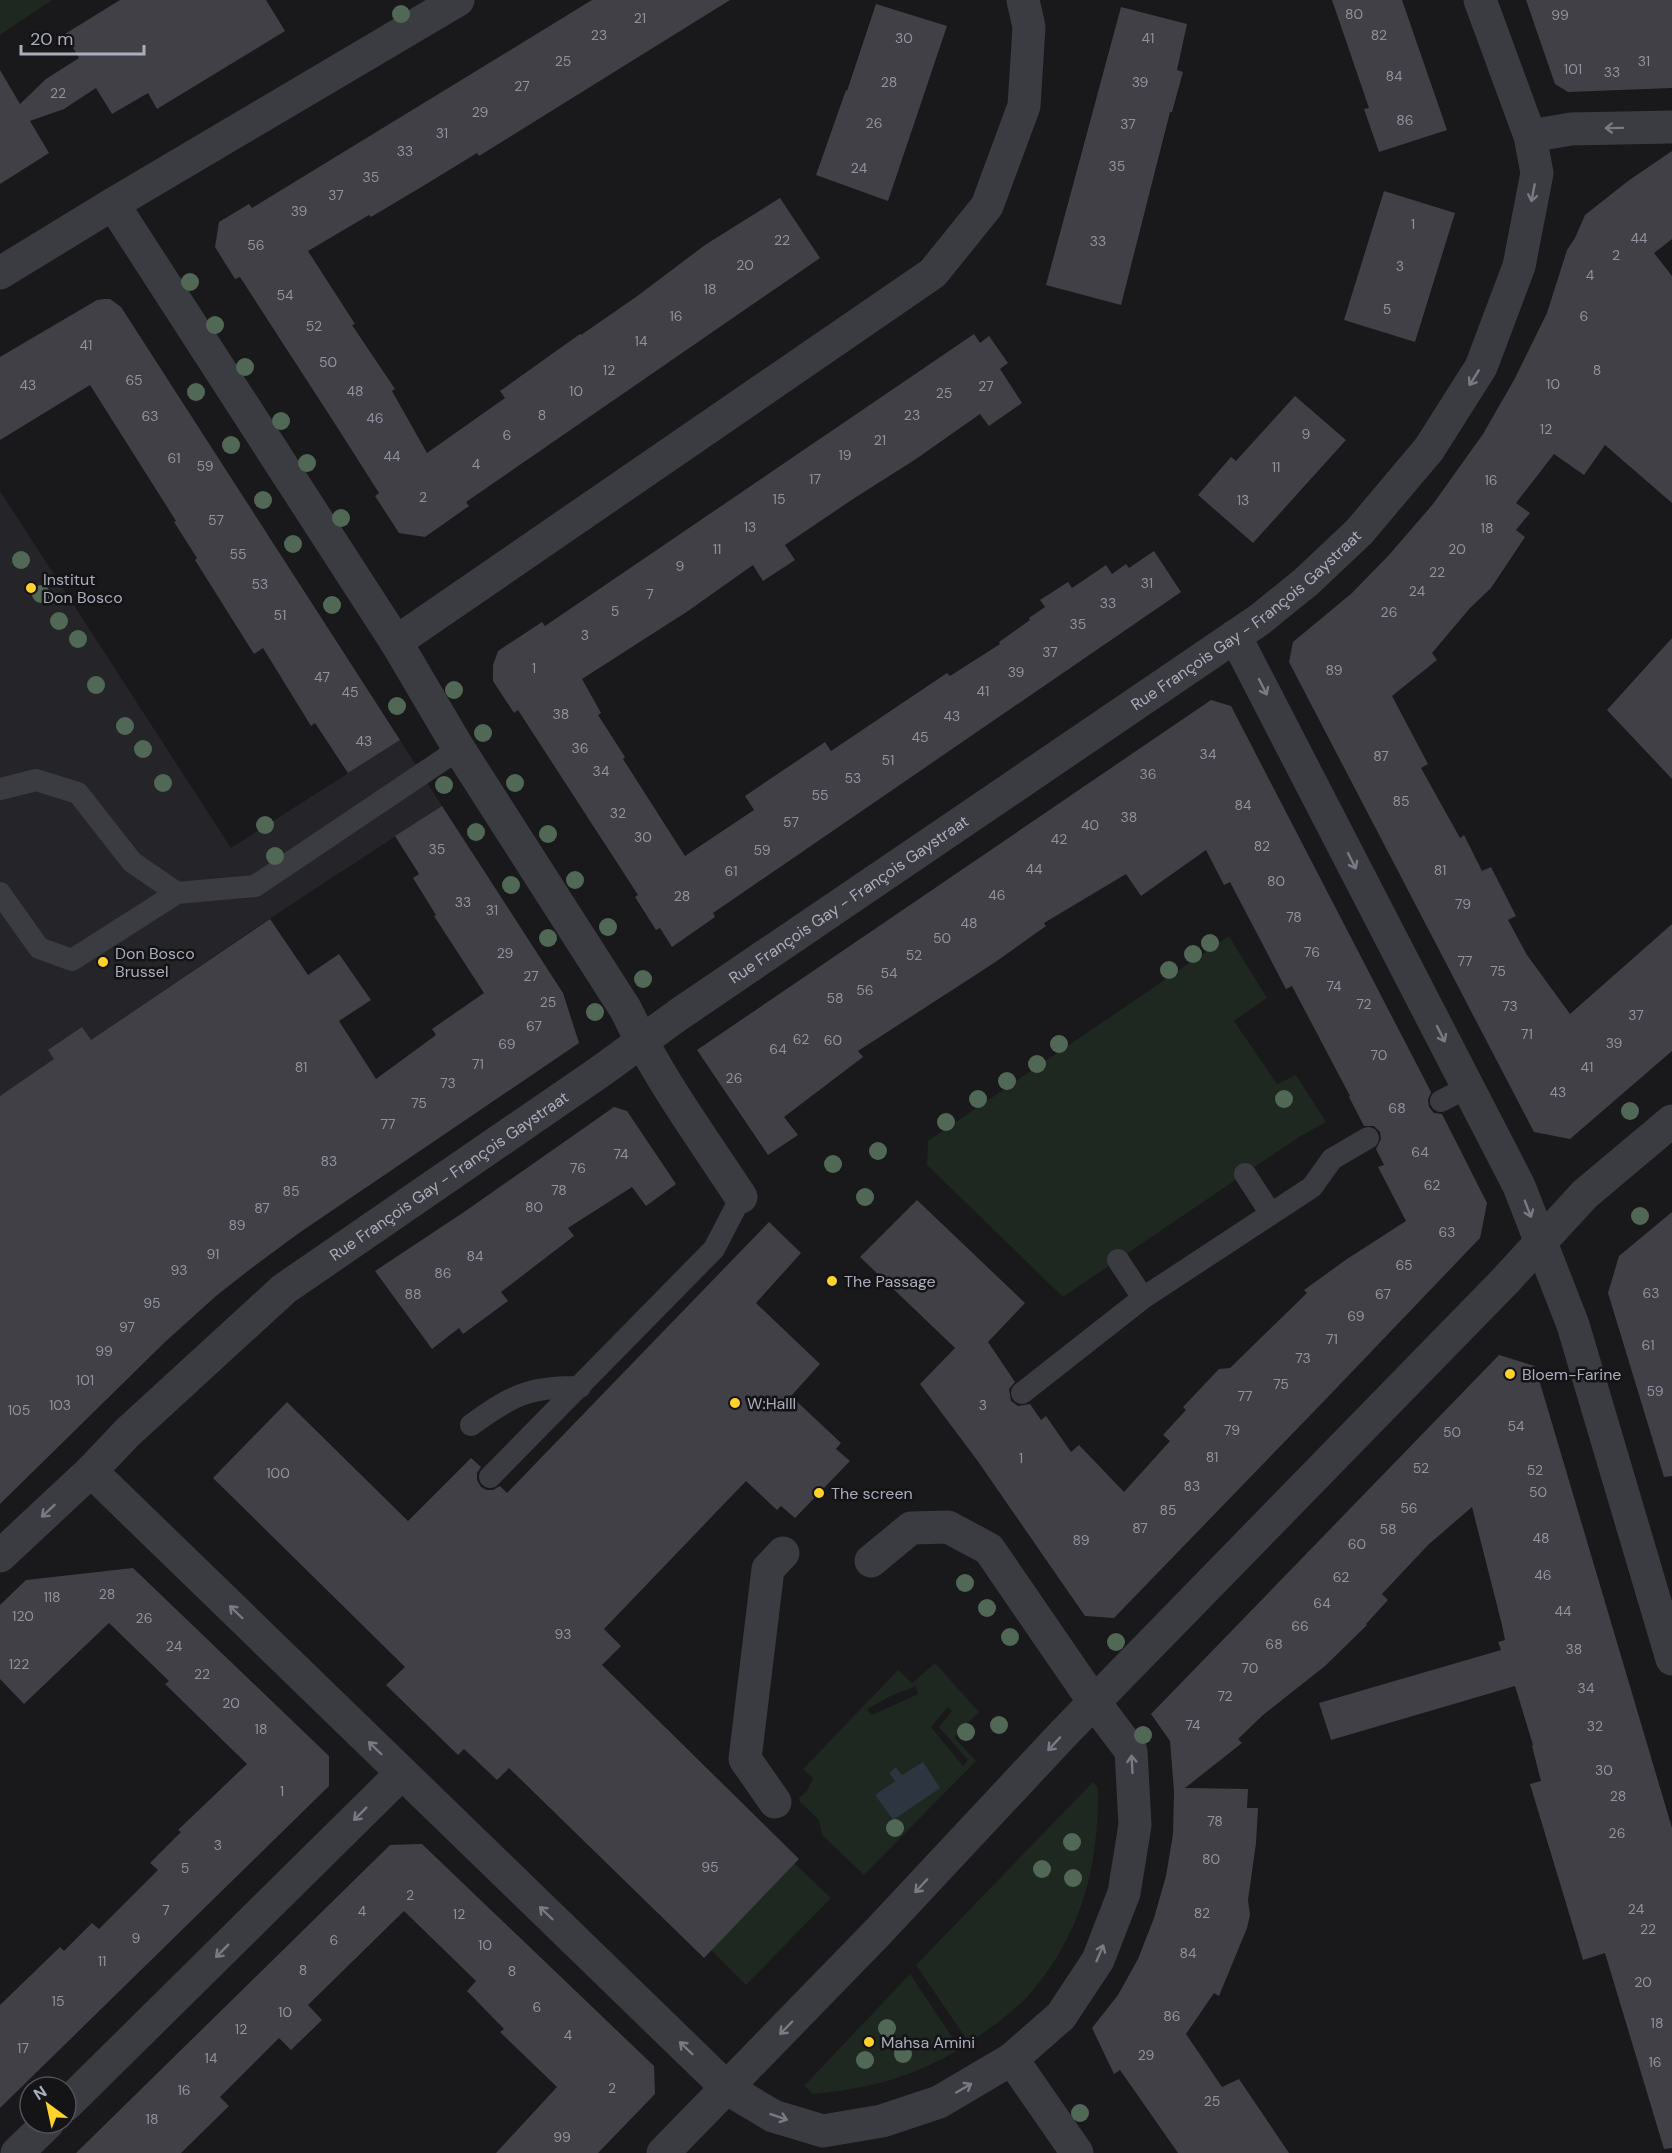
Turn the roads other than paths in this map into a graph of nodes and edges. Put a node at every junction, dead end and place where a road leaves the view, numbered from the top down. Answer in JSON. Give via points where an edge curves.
{"nodes":[{"id":1,"x":458,"y":0,"type":"edge"},
{"id":2,"x":1023,"y":0,"type":"edge"},
{"id":3,"x":1480,"y":0,"type":"edge"},
{"id":4,"x":1672,"y":127,"type":"edge"},
{"id":5,"x":1530,"y":136,"type":"junction"},
{"id":6,"x":113,"y":204,"type":"junction"},
{"id":7,"x":0,"y":273,"type":"edge"},
{"id":8,"x":1235,"y":636,"type":"junction"},
{"id":9,"x":396,"y":642,"type":"junction"},
{"id":10,"x":459,"y":749,"type":"junction"},
{"id":11,"x":0,"y":789,"type":"edge"},
{"id":12,"x":0,"y":893,"type":"edge"},
{"id":13,"x":177,"y":893,"type":"junction"},
{"id":14,"x":641,"y":1042,"type":"junction"},
{"id":15,"x":1672,"y":1121,"type":"edge"},
{"id":16,"x":1368,"y":1138,"type":"dead end"},
{"id":17,"x":1245,"y":1174,"type":"dead end"},
{"id":18,"x":741,"y":1197,"type":"joint"},
{"id":19,"x":1271,"y":1214,"type":"junction"},
{"id":20,"x":1541,"y":1242,"type":"junction"},
{"id":21,"x":1118,"y":1260,"type":"dead end"},
{"id":22,"x":1143,"y":1298,"type":"junction"},
{"id":23,"x":580,"y":1388,"type":"junction"},
{"id":24,"x":1022,"y":1393,"type":"dead end"},
{"id":25,"x":471,"y":1425,"type":"dead end"},
{"id":26,"x":91,"y":1471,"type":"junction"},
{"id":27,"x":490,"y":1477,"type":"dead end"},
{"id":28,"x":783,"y":1554,"type":"dead end"},
{"id":29,"x":0,"y":1556,"type":"edge"},
{"id":30,"x":871,"y":1561,"type":"dead end"},
{"id":31,"x":1672,"y":1659,"type":"edge"},
{"id":32,"x":1094,"y":1702,"type":"junction"},
{"id":33,"x":402,"y":1773,"type":"junction"},
{"id":34,"x":775,"y":1802,"type":"dead end"},
{"id":35,"x":1012,"y":2059,"type":"junction"},
{"id":36,"x":728,"y":2089,"type":"junction"},
{"id":37,"x":78,"y":2093,"type":"edge"},
{"id":38,"x":36,"y":2135,"type":"edge"},
{"id":39,"x":17,"y":2153,"type":"edge"},
{"id":40,"x":663,"y":2153,"type":"edge"},
{"id":41,"x":1077,"y":2153,"type":"edge"}],
"edges":[{"from":1,"to":6,"type":"street"},
{"from":2,"to":9,"type":"street","via":[[1029,27],[1024,106],[987,206],[933,273]]},
{"from":3,"to":5,"type":"street","name":"Rue François Gay - François Gaystraat"},
{"from":4,"to":5,"type":"street","one_way":true,"via":[[1571,129]]},
{"from":5,"to":8,"type":"street","name":"Rue François Gay - François Gaystraat","one_way":true,"via":[[1537,173],[1519,266],[1481,367],[1429,449],[1359,532],[1306,582]]},
{"from":6,"to":7,"type":"street"},
{"from":6,"to":9,"type":"street"},
{"from":8,"to":14,"type":"street","name":"Rue François Gay - François Gaystraat"},
{"from":8,"to":20,"type":"street","one_way":true,"via":[[1455,1094],[1519,1186]]},
{"from":9,"to":10,"type":"street"},
{"from":10,"to":13,"type":"lane","via":[[255,886]]},
{"from":10,"to":14,"type":"street","via":[[626,1010]]},
{"from":11,"to":13,"type":"lane","via":[[36,780],[78,793],[132,862]]},
{"from":12,"to":13,"type":"lane","via":[[39,948],[72,960]]},
{"from":14,"to":18,"type":"street"},
{"from":14,"to":26,"type":"street","name":"Rue François Gay - François Gaystraat","via":[[284,1289]]},
{"from":15,"to":20,"type":"street","via":[[1585,1194]]},
{"from":16,"to":19,"type":"lane","via":[[1332,1159],[1312,1187]]},
{"from":17,"to":19,"type":"lane"},
{"from":18,"to":23,"type":"lane","via":[[714,1250]]},
{"from":19,"to":22,"type":"lane"},
{"from":20,"to":31,"type":"street","via":[[1576,1334]]},
{"from":20,"to":32,"type":"street"},
{"from":21,"to":22,"type":"lane"},
{"from":22,"to":24,"type":"lane"},
{"from":23,"to":25,"type":"lane","via":[[549,1387],[520,1394]]},
{"from":23,"to":27,"type":"lane"},
{"from":26,"to":29,"type":"street","name":"Rue François Gay - François Gaystraat","one_way":true},
{"from":33,"to":26,"type":"street","one_way":true},
{"from":28,"to":34,"type":"street","via":[[768,1569],[745,1759]]},
{"from":30,"to":32,"type":"street","via":[[911,1528],[948,1527],[989,1549]]},
{"from":35,"to":32,"type":"street","one_way":true,"via":[[1061,2016],[1098,1960],[1124,1893],[1136,1825],[1131,1751]]},
{"from":32,"to":36,"type":"street","one_way":true},
{"from":36,"to":33,"type":"street","one_way":true},
{"from":33,"to":37,"type":"street","one_way":true},
{"from":36,"to":35,"type":"street","one_way":true,"via":[[772,2116],[823,2130],[882,2121],[939,2102]]},
{"from":35,"to":41,"type":"street"},
{"from":36,"to":40,"type":"street"},
{"from":38,"to":39,"type":"street"}]}
